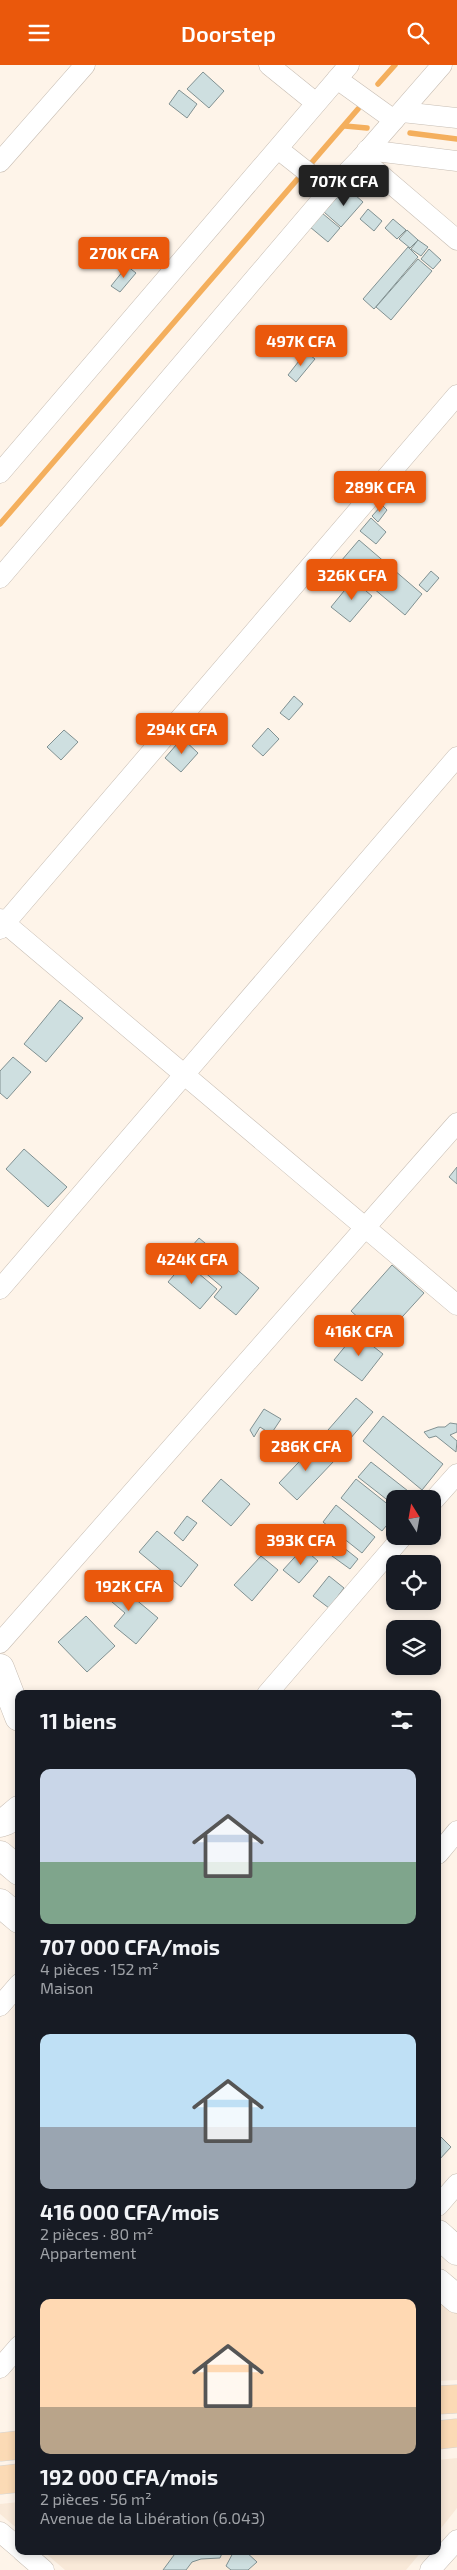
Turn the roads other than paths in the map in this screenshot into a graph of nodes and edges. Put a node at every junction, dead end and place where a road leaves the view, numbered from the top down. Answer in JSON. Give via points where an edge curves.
{"nodes":[{"id":1,"x":85,"y":65,"type":"edge"},
{"id":2,"x":269,"y":65,"type":"edge"},
{"id":3,"x":442,"y":65,"type":"edge"},
{"id":4,"x":345,"y":77,"type":"edge"},
{"id":5,"x":316,"y":103,"type":"junction"},
{"id":6,"x":392,"y":114,"type":"junction"},
{"id":7,"x":457,"y":118,"type":"edge"},
{"id":8,"x":283,"y":153,"type":"junction"},
{"id":9,"x":364,"y":154,"type":"junction"},
{"id":10,"x":457,"y":161,"type":"edge"},
{"id":11,"x":0,"y":162,"type":"edge"},
{"id":12,"x":325,"y":186,"type":"junction"},
{"id":13,"x":457,"y":240,"type":"edge"},
{"id":14,"x":457,"y":395,"type":"edge"},
{"id":15,"x":0,"y":473,"type":"edge"},
{"id":16,"x":0,"y":578,"type":"edge"},
{"id":17,"x":457,"y":757,"type":"edge"},
{"id":18,"x":2,"y":924,"type":"edge"},
{"id":19,"x":184,"y":1074,"type":"junction"},
{"id":20,"x":457,"y":1123,"type":"edge"},
{"id":21,"x":366,"y":1228,"type":"junction"},
{"id":22,"x":0,"y":1289,"type":"edge"},
{"id":23,"x":457,"y":1305,"type":"edge"},
{"id":24,"x":457,"y":1474,"type":"edge"},
{"id":25,"x":441,"y":1492,"type":"edge"},
{"id":26,"x":395,"y":1545,"type":"edge"},
{"id":27,"x":0,"y":1643,"type":"edge"},
{"id":28,"x":0,"y":1668,"type":"edge"},
{"id":29,"x":270,"y":1690,"type":"edge"},
{"id":30,"x":15,"y":1707,"type":"edge"},
{"id":31,"x":15,"y":1813,"type":"edge"},
{"id":32,"x":0,"y":1823,"type":"edge"},
{"id":33,"x":457,"y":1831,"type":"edge"},
{"id":34,"x":441,"y":1851,"type":"edge"},
{"id":35,"x":0,"y":1855,"type":"edge"},
{"id":36,"x":15,"y":1868,"type":"edge"},
{"id":37,"x":0,"y":1903,"type":"edge"},
{"id":38,"x":15,"y":1916,"type":"edge"},
{"id":39,"x":15,"y":1989,"type":"edge"},
{"id":40,"x":0,"y":2006,"type":"edge"},
{"id":41,"x":457,"y":2184,"type":"edge"},
{"id":42,"x":441,"y":2203,"type":"edge"},
{"id":43,"x":441,"y":2237,"type":"edge"},
{"id":44,"x":457,"y":2251,"type":"edge"},
{"id":45,"x":441,"y":2286,"type":"edge"},
{"id":46,"x":457,"y":2299,"type":"edge"},
{"id":47,"x":15,"y":2350,"type":"edge"},
{"id":48,"x":0,"y":2367,"type":"edge"},
{"id":49,"x":457,"y":2399,"type":"edge"},
{"id":50,"x":441,"y":2400,"type":"edge"},
{"id":51,"x":457,"y":2433,"type":"edge"},
{"id":52,"x":441,"y":2435,"type":"edge"},
{"id":53,"x":15,"y":2445,"type":"edge"},
{"id":54,"x":0,"y":2447,"type":"edge"},
{"id":55,"x":15,"y":2478,"type":"edge"},
{"id":56,"x":0,"y":2480,"type":"edge"},
{"id":57,"x":0,"y":2532,"type":"edge"},
{"id":58,"x":457,"y":2540,"type":"edge"},
{"id":59,"x":15,"y":2545,"type":"edge"},
{"id":60,"x":27,"y":2555,"type":"edge"},
{"id":61,"x":44,"y":2570,"type":"edge"},
{"id":62,"x":430,"y":2570,"type":"edge"}],
"edges":[{"from":1,"to":11,"type":"street"},
{"from":2,"to":5,"type":"street"},
{"from":3,"to":6,"type":"street"},
{"from":4,"to":5,"type":"street"},
{"from":4,"to":6,"type":"street"},
{"from":5,"to":8,"type":"street"},
{"from":6,"to":7,"type":"street"},
{"from":6,"to":9,"type":"street"},
{"from":8,"to":12,"type":"street"},
{"from":8,"to":15,"type":"street"},
{"from":9,"to":10,"type":"street"},
{"from":9,"to":12,"type":"street"},
{"from":9,"to":13,"type":"street"},
{"from":12,"to":16,"type":"street"},
{"from":14,"to":18,"type":"street"},
{"from":17,"to":19,"type":"street"},
{"from":18,"to":19,"type":"street"},
{"from":19,"to":21,"type":"street"},
{"from":19,"to":22,"type":"street"},
{"from":20,"to":21,"type":"street"},
{"from":21,"to":23,"type":"street"},
{"from":21,"to":27,"type":"street"},
{"from":24,"to":25,"type":"street"},
{"from":26,"to":29,"type":"street"},
{"from":28,"to":30,"type":"main road"},
{"from":31,"to":32,"type":"main road"},
{"from":33,"to":34,"type":"street"},
{"from":35,"to":36,"type":"main road"},
{"from":37,"to":38,"type":"main road"},
{"from":39,"to":40,"type":"street"},
{"from":41,"to":42,"type":"street"},
{"from":43,"to":44,"type":"main road"},
{"from":45,"to":46,"type":"main road"},
{"from":47,"to":48,"type":"street"},
{"from":49,"to":50,"type":"main road"},
{"from":51,"to":52,"type":"main road"},
{"from":53,"to":54,"type":"main road"},
{"from":55,"to":56,"type":"main road"},
{"from":57,"to":59,"type":"street"},
{"from":58,"to":62,"type":"street"},
{"from":60,"to":61,"type":"street"}]}
